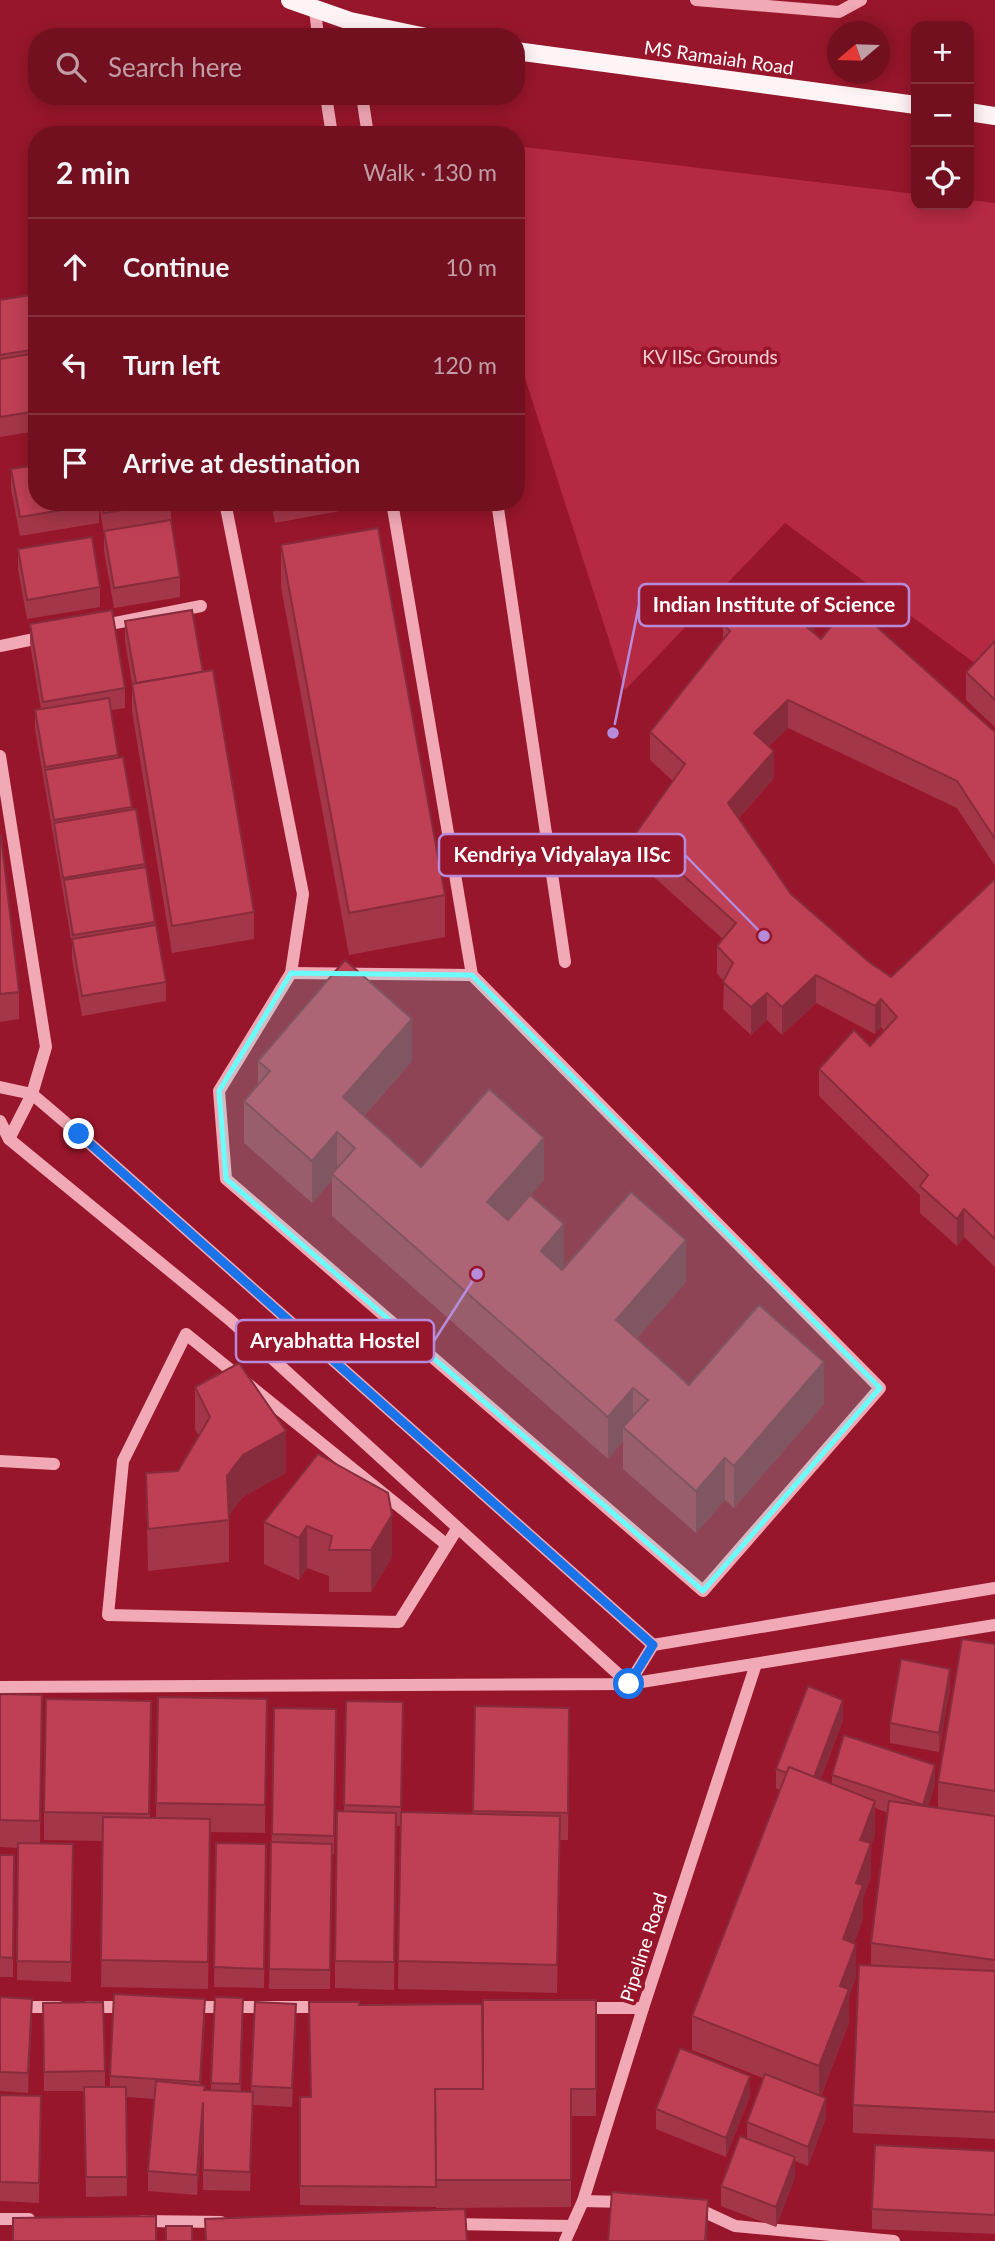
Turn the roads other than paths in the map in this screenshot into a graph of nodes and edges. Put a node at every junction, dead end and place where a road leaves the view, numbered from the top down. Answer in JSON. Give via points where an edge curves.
{"nodes":[{"id":1,"x":290,"y":0,"type":"edge"},
{"id":2,"x":695,"y":0,"type":"edge"},
{"id":3,"x":861,"y":0,"type":"edge"},
{"id":4,"x":314,"y":9,"type":"junction"},
{"id":5,"x":317,"y":28,"type":"edge"},
{"id":6,"x":349,"y":28,"type":"edge"},
{"id":7,"x":525,"y":52,"type":"edge"},
{"id":8,"x":911,"y":104,"type":"edge"},
{"id":9,"x":327,"y":105,"type":"edge"},
{"id":10,"x":363,"y":105,"type":"edge"},
{"id":11,"x":974,"y":114,"type":"edge"},
{"id":12,"x":995,"y":116,"type":"edge"},
{"id":13,"x":331,"y":126,"type":"edge"},
{"id":14,"x":367,"y":126,"type":"edge"},
{"id":15,"x":227,"y":511,"type":"edge"},
{"id":16,"x":394,"y":511,"type":"edge"},
{"id":17,"x":498,"y":511,"type":"edge"},
{"id":18,"x":201,"y":606,"type":"dead end"},
{"id":19,"x":80,"y":630,"type":"edge"},
{"id":20,"x":54,"y":635,"type":"edge"},
{"id":21,"x":0,"y":646,"type":"edge"},
{"id":22,"x":0,"y":756,"type":"edge"},
{"id":23,"x":565,"y":962,"type":"dead end"},
{"id":24,"x":291,"y":973,"type":"junction"},
{"id":25,"x":472,"y":975,"type":"junction"},
{"id":26,"x":0,"y":1087,"type":"edge"},
{"id":27,"x":32,"y":1094,"type":"junction"},
{"id":28,"x":0,"y":1121,"type":"edge"},
{"id":29,"x":9,"y":1139,"type":"junction"},
{"id":30,"x":0,"y":1461,"type":"edge"},
{"id":31,"x":54,"y":1464,"type":"dead end"},
{"id":32,"x":457,"y":1528,"type":"junction"},
{"id":33,"x":447,"y":1545,"type":"junction"},
{"id":34,"x":995,"y":1588,"type":"edge"},
{"id":35,"x":995,"y":1625,"type":"edge"},
{"id":36,"x":653,"y":1645,"type":"junction"},
{"id":37,"x":756,"y":1664,"type":"junction"},
{"id":38,"x":629,"y":1684,"type":"junction"},
{"id":39,"x":0,"y":1687,"type":"edge"},
{"id":40,"x":0,"y":2007,"type":"edge"},
{"id":41,"x":140,"y":2007,"type":"edge"},
{"id":42,"x":182,"y":2007,"type":"edge"},
{"id":43,"x":336,"y":2007,"type":"edge"},
{"id":44,"x":573,"y":2008,"type":"edge"},
{"id":45,"x":643,"y":2008,"type":"junction"},
{"id":46,"x":583,"y":2201,"type":"junction"},
{"id":47,"x":635,"y":2202,"type":"edge"},
{"id":48,"x":686,"y":2204,"type":"edge"},
{"id":49,"x":0,"y":2219,"type":"edge"},
{"id":50,"x":42,"y":2220,"type":"edge"},
{"id":51,"x":125,"y":2221,"type":"edge"},
{"id":52,"x":237,"y":2222,"type":"edge"},
{"id":53,"x":432,"y":2224,"type":"edge"},
{"id":54,"x":572,"y":2226,"type":"junction"},
{"id":55,"x":565,"y":2241,"type":"edge"},
{"id":56,"x":894,"y":2241,"type":"edge"}],
"edges":[{"from":1,"to":4,"type":"main road"},
{"from":2,"to":3,"type":"street","via":[[839,12]]},
{"from":4,"to":5,"type":"street"},
{"from":4,"to":6,"type":"main road"},
{"from":7,"to":8,"type":"main road","name":"MS Ramaiah Road"},
{"from":9,"to":13,"type":"street"},
{"from":10,"to":14,"type":"street"},
{"from":11,"to":12,"type":"main road"},
{"from":15,"to":24,"type":"street","via":[[303,894]]},
{"from":16,"to":25,"type":"street"},
{"from":17,"to":23,"type":"street"},
{"from":18,"to":19,"type":"street"},
{"from":20,"to":21,"type":"street"},
{"from":22,"to":27,"type":"street","via":[[47,1047]]},
{"from":24,"to":25,"type":"street"},
{"from":24,"to":25,"type":"street","via":[[219,1091],[226,1179],[703,1591],[880,1388]]},
{"from":26,"to":27,"type":"street"},
{"from":27,"to":29,"type":"street"},
{"from":27,"to":36,"type":"street"},
{"from":28,"to":29,"type":"street"},
{"from":29,"to":32,"type":"street","via":[[230,1321]]},
{"from":30,"to":31,"type":"street"},
{"from":32,"to":33,"type":"street"},
{"from":32,"to":38,"type":"street"},
{"from":33,"to":33,"type":"street","via":[[399,1622],[108,1615],[123,1461],[186,1334]]},
{"from":34,"to":36,"type":"street"},
{"from":35,"to":37,"type":"street"},
{"from":36,"to":38,"type":"street"},
{"from":37,"to":38,"type":"street"},
{"from":37,"to":45,"type":"street","name":"Pipeline Road"},
{"from":38,"to":39,"type":"street"},
{"from":40,"to":41,"type":"street"},
{"from":42,"to":43,"type":"street"},
{"from":44,"to":45,"type":"street"},
{"from":45,"to":46,"type":"street","name":"Pipeline Road"},
{"from":46,"to":47,"type":"street"},
{"from":46,"to":54,"type":"street","name":"Pipeline Road"},
{"from":48,"to":56,"type":"street","via":[[735,2226]]},
{"from":49,"to":50,"type":"street"},
{"from":51,"to":52,"type":"street"},
{"from":53,"to":54,"type":"street"},
{"from":54,"to":55,"type":"street","name":"Pipeline Road"}]}
